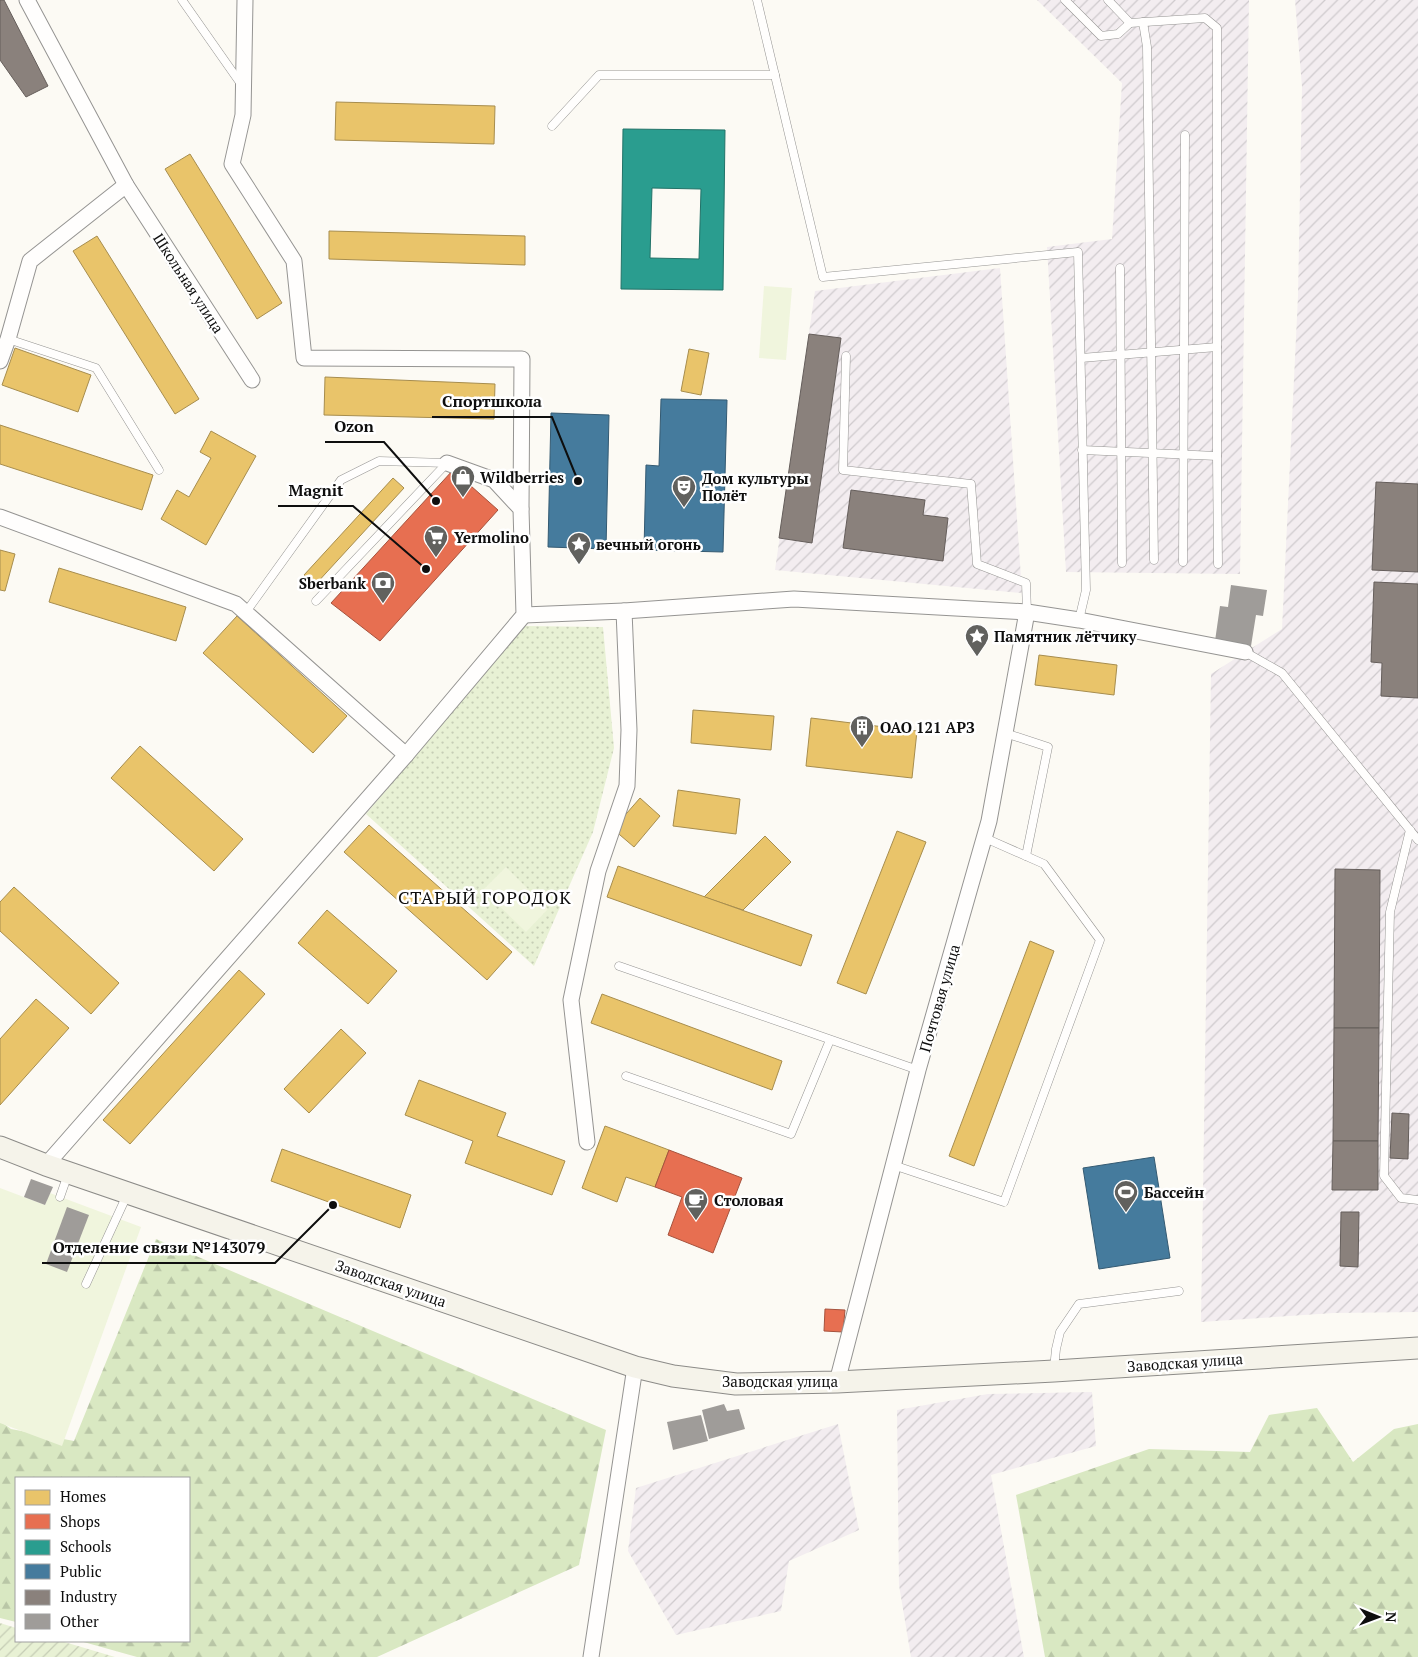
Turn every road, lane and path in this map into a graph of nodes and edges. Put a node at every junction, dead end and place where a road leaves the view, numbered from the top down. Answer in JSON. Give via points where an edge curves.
{"nodes":[{"id":1,"x":27,"y":0,"type":"edge"},
{"id":2,"x":182,"y":0,"type":"edge"},
{"id":3,"x":245,"y":0,"type":"edge"},
{"id":4,"x":757,"y":0,"type":"edge"},
{"id":5,"x":1065,"y":0,"type":"edge"},
{"id":6,"x":1108,"y":0,"type":"edge"},
{"id":7,"x":1142,"y":22,"type":"junction"},
{"id":8,"x":1130,"y":23,"type":"junction"},
{"id":9,"x":775,"y":75,"type":"junction"},
{"id":10,"x":243,"y":88,"type":"junction"},
{"id":11,"x":552,"y":126,"type":"dead end"},
{"id":12,"x":1185,"y":135,"type":"dead end"},
{"id":13,"x":126,"y":185,"type":"junction"},
{"id":14,"x":1120,"y":268,"type":"dead end"},
{"id":15,"x":8,"y":339,"type":"junction"},
{"id":16,"x":1217,"y":348,"type":"junction"},
{"id":17,"x":1185,"y":350,"type":"junction"},
{"id":18,"x":1152,"y":352,"type":"junction"},
{"id":19,"x":1120,"y":355,"type":"junction"},
{"id":20,"x":846,"y":356,"type":"dead end"},
{"id":21,"x":1081,"y":358,"type":"junction"},
{"id":22,"x":0,"y":361,"type":"edge"},
{"id":23,"x":252,"y":380,"type":"dead end"},
{"id":24,"x":1082,"y":450,"type":"junction"},
{"id":25,"x":1121,"y":452,"type":"junction"},
{"id":26,"x":1153,"y":453,"type":"junction"},
{"id":27,"x":1183,"y":455,"type":"junction"},
{"id":28,"x":1217,"y":456,"type":"junction"},
{"id":29,"x":447,"y":463,"type":"junction"},
{"id":30,"x":159,"y":470,"type":"dead end"},
{"id":31,"x":522,"y":509,"type":"junction"},
{"id":32,"x":0,"y":517,"type":"edge"},
{"id":33,"x":1154,"y":560,"type":"dead end"},
{"id":34,"x":1183,"y":562,"type":"dead end"},
{"id":35,"x":1122,"y":563,"type":"dead end"},
{"id":36,"x":1218,"y":564,"type":"dead end"},
{"id":37,"x":316,"y":600,"type":"dead end"},
{"id":38,"x":624,"y":611,"type":"junction"},
{"id":39,"x":246,"y":612,"type":"junction"},
{"id":40,"x":1026,"y":612,"type":"junction"},
{"id":41,"x":524,"y":615,"type":"junction"},
{"id":42,"x":1079,"y":620,"type":"junction"},
{"id":43,"x":1245,"y":652,"type":"joint"},
{"id":44,"x":1005,"y":733,"type":"junction"},
{"id":45,"x":406,"y":755,"type":"junction"},
{"id":46,"x":1410,"y":830,"type":"junction"},
{"id":47,"x":985,"y":838,"type":"junction"},
{"id":48,"x":1418,"y":840,"type":"edge"},
{"id":49,"x":1026,"y":856,"type":"junction"},
{"id":50,"x":619,"y":966,"type":"dead end"},
{"id":51,"x":830,"y":1040,"type":"junction"},
{"id":52,"x":918,"y":1070,"type":"junction"},
{"id":53,"x":626,"y":1076,"type":"dead end"},
{"id":54,"x":587,"y":1142,"type":"dead end"},
{"id":55,"x":0,"y":1147,"type":"edge"},
{"id":56,"x":46,"y":1165,"type":"junction"},
{"id":57,"x":893,"y":1165,"type":"junction"},
{"id":58,"x":69,"y":1173,"type":"junction"},
{"id":59,"x":128,"y":1193,"type":"junction"},
{"id":60,"x":60,"y":1197,"type":"dead end"},
{"id":61,"x":1418,"y":1200,"type":"edge"},
{"id":62,"x":86,"y":1284,"type":"dead end"},
{"id":63,"x":1179,"y":1291,"type":"dead end"},
{"id":64,"x":1418,"y":1348,"type":"edge"},
{"id":65,"x":635,"y":1367,"type":"junction"},
{"id":66,"x":1054,"y":1371,"type":"junction"},
{"id":67,"x":837,"y":1382,"type":"junction"},
{"id":68,"x":591,"y":1657,"type":"edge"}],
"edges":[{"from":1,"to":13,"type":"street","name":"Школьная улица"},
{"from":2,"to":10,"type":"lane"},
{"from":3,"to":10,"type":"street"},
{"from":4,"to":9,"type":"lane"},
{"from":5,"to":8,"type":"lane","via":[[1101,36],[1118,34]]},
{"from":6,"to":8,"type":"lane"},
{"from":7,"to":8,"type":"lane"},
{"from":7,"to":16,"type":"lane","via":[[1205,18],[1217,28]]},
{"from":7,"to":18,"type":"lane","via":[[1147,46]]},
{"from":9,"to":11,"type":"lane","via":[[599,75]]},
{"from":9,"to":21,"type":"lane","via":[[823,277],[1078,252]]},
{"from":10,"to":31,"type":"street","via":[[243,115],[232,164],[294,260],[304,358],[522,359]]},
{"from":12,"to":17,"type":"lane"},
{"from":13,"to":15,"type":"street","via":[[30,261]]},
{"from":13,"to":23,"type":"street","name":"Школьная улица"},
{"from":14,"to":19,"type":"lane"},
{"from":15,"to":22,"type":"street"},
{"from":15,"to":30,"type":"lane","via":[[96,368]]},
{"from":16,"to":17,"type":"lane"},
{"from":16,"to":28,"type":"lane"},
{"from":17,"to":18,"type":"lane"},
{"from":17,"to":27,"type":"lane"},
{"from":18,"to":19,"type":"lane"},
{"from":18,"to":26,"type":"lane"},
{"from":19,"to":21,"type":"lane"},
{"from":19,"to":25,"type":"lane"},
{"from":20,"to":40,"type":"lane","via":[[843,470],[971,484],[977,564],[1026,583]]},
{"from":21,"to":24,"type":"lane"},
{"from":24,"to":25,"type":"lane"},
{"from":24,"to":42,"type":"lane","via":[[1086,590]]},
{"from":25,"to":26,"type":"lane"},
{"from":25,"to":35,"type":"lane"},
{"from":26,"to":27,"type":"lane"},
{"from":26,"to":33,"type":"lane"},
{"from":27,"to":28,"type":"lane"},
{"from":27,"to":34,"type":"lane"},
{"from":28,"to":36,"type":"lane"},
{"from":29,"to":31,"type":"street","via":[[494,480]]},
{"from":29,"to":37,"type":"lane"},
{"from":29,"to":39,"type":"lane","via":[[379,461],[341,480]]},
{"from":31,"to":41,"type":"street"},
{"from":32,"to":39,"type":"street","via":[[236,604]]},
{"from":38,"to":40,"type":"street","via":[[794,599]]},
{"from":38,"to":41,"type":"street"},
{"from":38,"to":54,"type":"street","via":[[629,730],[626,786],[598,871],[571,1000]]},
{"from":39,"to":45,"type":"street"},
{"from":40,"to":42,"type":"street"},
{"from":40,"to":44,"type":"street","name":"Почтовая улица"},
{"from":41,"to":45,"type":"street"},
{"from":42,"to":43,"type":"street"},
{"from":43,"to":46,"type":"lane","via":[[1282,673]]},
{"from":44,"to":47,"type":"street","name":"Почтовая улица"},
{"from":44,"to":49,"type":"lane","via":[[1048,747]]},
{"from":45,"to":56,"type":"street"},
{"from":46,"to":48,"type":"lane"},
{"from":46,"to":61,"type":"lane","via":[[1390,912],[1384,1176],[1401,1198]]},
{"from":47,"to":49,"type":"lane"},
{"from":47,"to":52,"type":"street","name":"Почтовая улица"},
{"from":49,"to":57,"type":"lane","via":[[1044,864],[1100,940],[1004,1202]]},
{"from":50,"to":51,"type":"lane"},
{"from":51,"to":52,"type":"lane"},
{"from":51,"to":53,"type":"lane","via":[[791,1134]]},
{"from":52,"to":57,"type":"street","name":"Почтовая улица"},
{"from":55,"to":56,"type":"main road","name":"Заводская улица"},
{"from":56,"to":58,"type":"main road","name":"Заводская улица"},
{"from":57,"to":67,"type":"street","name":"Почтовая улица"},
{"from":58,"to":59,"type":"main road","name":"Заводская улица"},
{"from":58,"to":60,"type":"lane"},
{"from":59,"to":62,"type":"lane"},
{"from":59,"to":65,"type":"main road","name":"Заводская улица"},
{"from":63,"to":66,"type":"lane","via":[[1079,1304],[1060,1332]]},
{"from":64,"to":66,"type":"main road","name":"Заводская улица"},
{"from":65,"to":67,"type":"main road","name":"Заводская улица","via":[[673,1376],[736,1384]]},
{"from":65,"to":68,"type":"street"},
{"from":66,"to":67,"type":"main road","name":"Заводская улица"}]}
